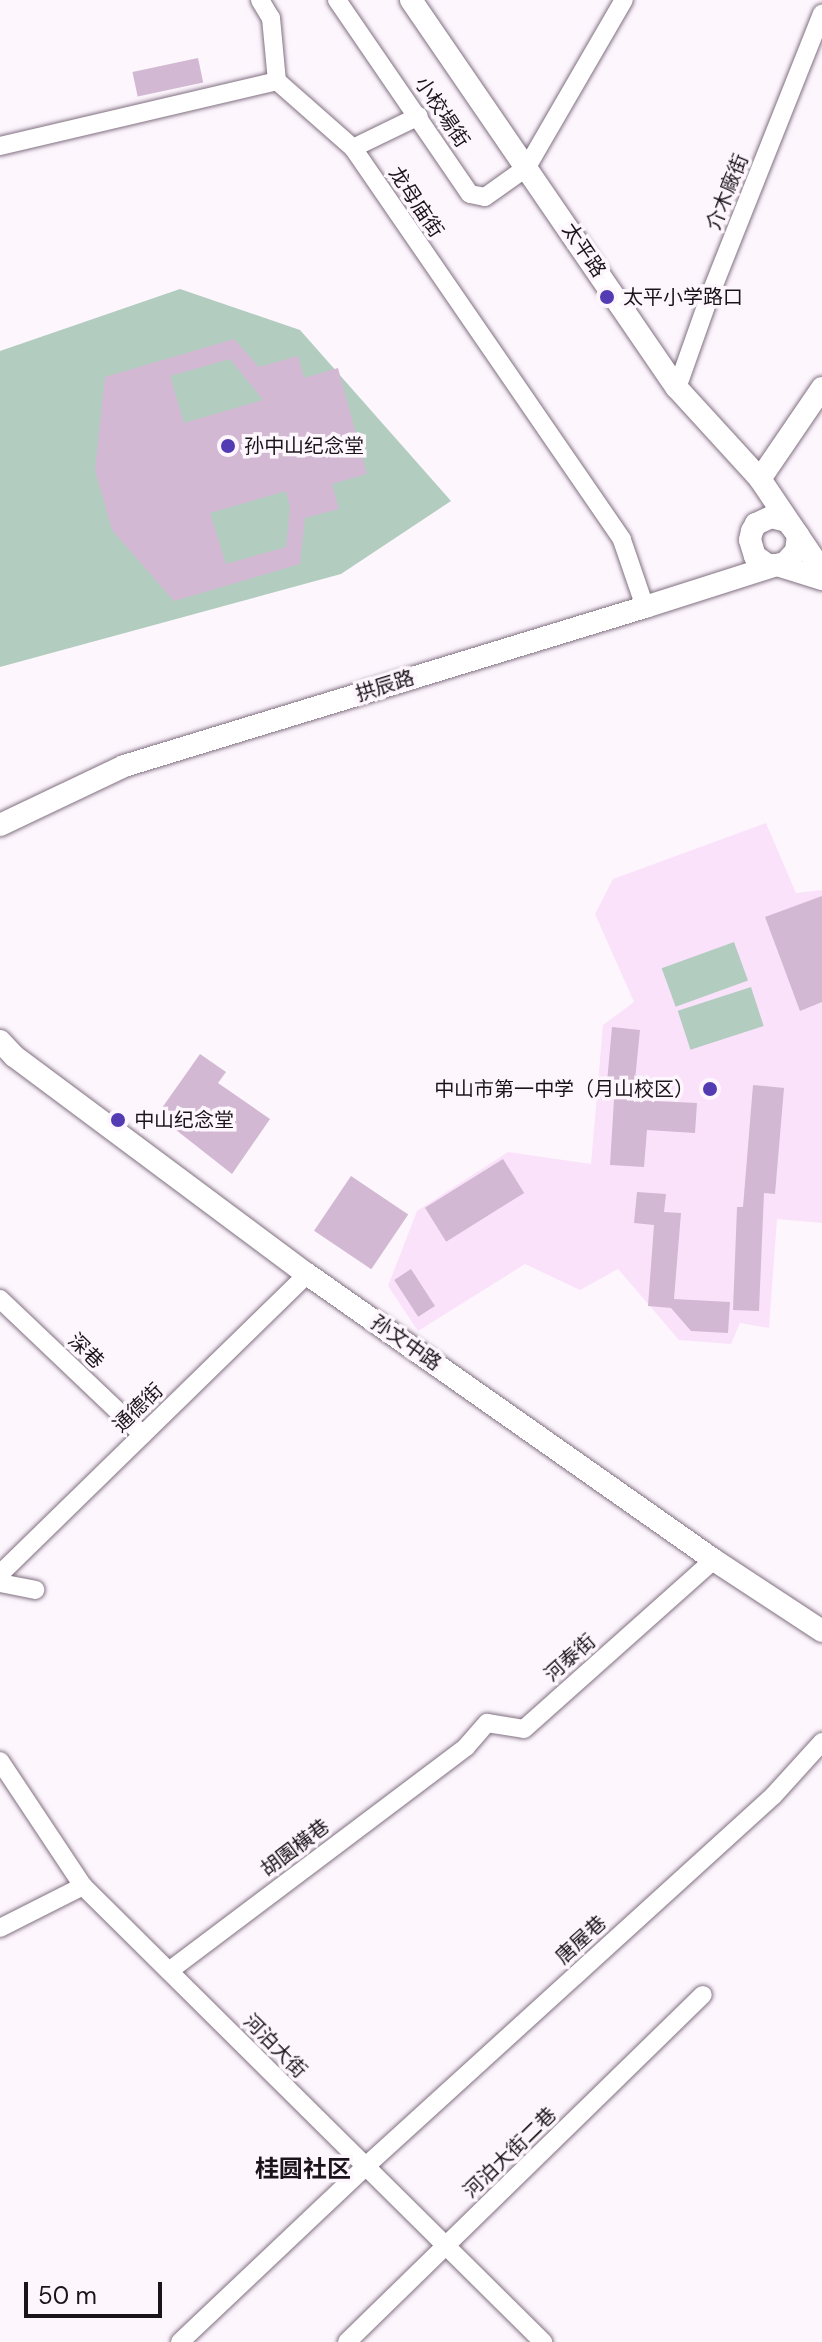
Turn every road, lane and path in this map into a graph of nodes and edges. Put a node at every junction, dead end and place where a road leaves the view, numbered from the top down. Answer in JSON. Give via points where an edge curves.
{"nodes":[{"id":1,"x":260,"y":0,"type":"edge"},
{"id":2,"x":337,"y":0,"type":"edge"},
{"id":3,"x":411,"y":0,"type":"edge"},
{"id":4,"x":624,"y":0,"type":"edge"},
{"id":5,"x":822,"y":13,"type":"edge"},
{"id":6,"x":277,"y":81,"type":"junction"},
{"id":7,"x":419,"y":116,"type":"junction"},
{"id":8,"x":0,"y":146,"type":"edge"},
{"id":9,"x":353,"y":148,"type":"junction"},
{"id":10,"x":527,"y":167,"type":"junction"},
{"id":11,"x":677,"y":388,"type":"junction"},
{"id":12,"x":822,"y":388,"type":"edge"},
{"id":13,"x":762,"y":481,"type":"junction"},
{"id":14,"x":756,"y":524,"type":"junction"},
{"id":15,"x":792,"y":528,"type":"junction"},
{"id":16,"x":755,"y":556,"type":"junction"},
{"id":17,"x":777,"y":565,"type":"junction"},
{"id":18,"x":822,"y":571,"type":"edge"},
{"id":19,"x":737,"y":578,"type":"junction"},
{"id":20,"x":822,"y":579,"type":"edge"},
{"id":21,"x":645,"y":607,"type":"junction"},
{"id":22,"x":0,"y":825,"type":"edge"},
{"id":23,"x":0,"y":1041,"type":"edge"},
{"id":24,"x":307,"y":1274,"type":"junction"},
{"id":25,"x":0,"y":1299,"type":"edge"},
{"id":26,"x":143,"y":1435,"type":"junction"},
{"id":27,"x":714,"y":1560,"type":"junction"},
{"id":28,"x":0,"y":1574,"type":"edge"},
{"id":29,"x":0,"y":1583,"type":"edge"},
{"id":30,"x":35,"y":1590,"type":"dead end"},
{"id":31,"x":822,"y":1631,"type":"edge"},
{"id":32,"x":822,"y":1742,"type":"edge"},
{"id":33,"x":448,"y":1760,"type":"joint"},
{"id":34,"x":0,"y":1761,"type":"edge"},
{"id":35,"x":83,"y":1886,"type":"junction"},
{"id":36,"x":0,"y":1928,"type":"edge"},
{"id":37,"x":169,"y":1971,"type":"junction"},
{"id":38,"x":703,"y":1995,"type":"dead end"},
{"id":39,"x":366,"y":2166,"type":"junction"},
{"id":40,"x":446,"y":2245,"type":"junction"},
{"id":41,"x":180,"y":2342,"type":"edge"},
{"id":42,"x":347,"y":2342,"type":"edge"},
{"id":43,"x":543,"y":2342,"type":"edge"}],
"edges":[{"from":1,"to":6,"type":"street","via":[[271,18]]},
{"from":2,"to":7,"type":"street","name":"小校場街"},
{"from":3,"to":10,"type":"street","name":"太平路"},
{"from":4,"to":10,"type":"street"},
{"from":5,"to":11,"type":"street","name":"介木廠街"},
{"from":6,"to":8,"type":"street"},
{"from":6,"to":9,"type":"street","name":"龙母庙街"},
{"from":7,"to":9,"type":"street"},
{"from":7,"to":10,"type":"street","name":"小校場街","via":[[470,194],[485,197]]},
{"from":9,"to":21,"type":"street","name":"龙母庙街","via":[[622,540]]},
{"from":10,"to":11,"type":"street","name":"太平路"},
{"from":11,"to":13,"type":"street","name":"太平路"},
{"from":12,"to":13,"type":"street"},
{"from":13,"to":14,"type":"street"},
{"from":13,"to":15,"type":"street","name":"太平路"},
{"from":14,"to":15,"type":"street","via":[[771,517]]},
{"from":14,"to":16,"type":"street","via":[[750,540]]},
{"from":15,"to":17,"type":"street","via":[[796,551]]},
{"from":15,"to":18,"type":"street","name":"太平路"},
{"from":16,"to":17,"type":"street"},
{"from":16,"to":19,"type":"street"},
{"from":17,"to":19,"type":"street","name":"拱辰路"},
{"from":17,"to":20,"type":"street"},
{"from":19,"to":21,"type":"street","name":"拱辰路"},
{"from":21,"to":22,"type":"street","name":"拱辰路","via":[[124,766]]},
{"from":23,"to":24,"type":"street","name":"孙文中路"},
{"from":24,"to":26,"type":"street","name":"通德街"},
{"from":24,"to":27,"type":"street","name":"孙文中路"},
{"from":25,"to":26,"type":"street","name":"深巷"},
{"from":26,"to":28,"type":"street","name":"通德街"},
{"from":27,"to":31,"type":"street","name":"孙文中路"},
{"from":27,"to":33,"type":"street","name":"河泰街","via":[[524,1729],[487,1723]]},
{"from":29,"to":30,"type":"street"},
{"from":32,"to":39,"type":"street","name":"唐屋巷","via":[[774,1795]]},
{"from":33,"to":37,"type":"street","name":"胡園橫巷"},
{"from":34,"to":35,"type":"street","name":"河泊大街"},
{"from":35,"to":36,"type":"street"},
{"from":35,"to":37,"type":"street","name":"河泊大街"},
{"from":37,"to":39,"type":"street","name":"河泊大街"},
{"from":38,"to":40,"type":"street","name":"河泊大街二巷"},
{"from":39,"to":40,"type":"street","name":"河泊大街"},
{"from":39,"to":41,"type":"street","name":"唐屋巷"},
{"from":40,"to":42,"type":"street","name":"河泊大街二巷"},
{"from":40,"to":43,"type":"street","name":"河泊大街"}]}
